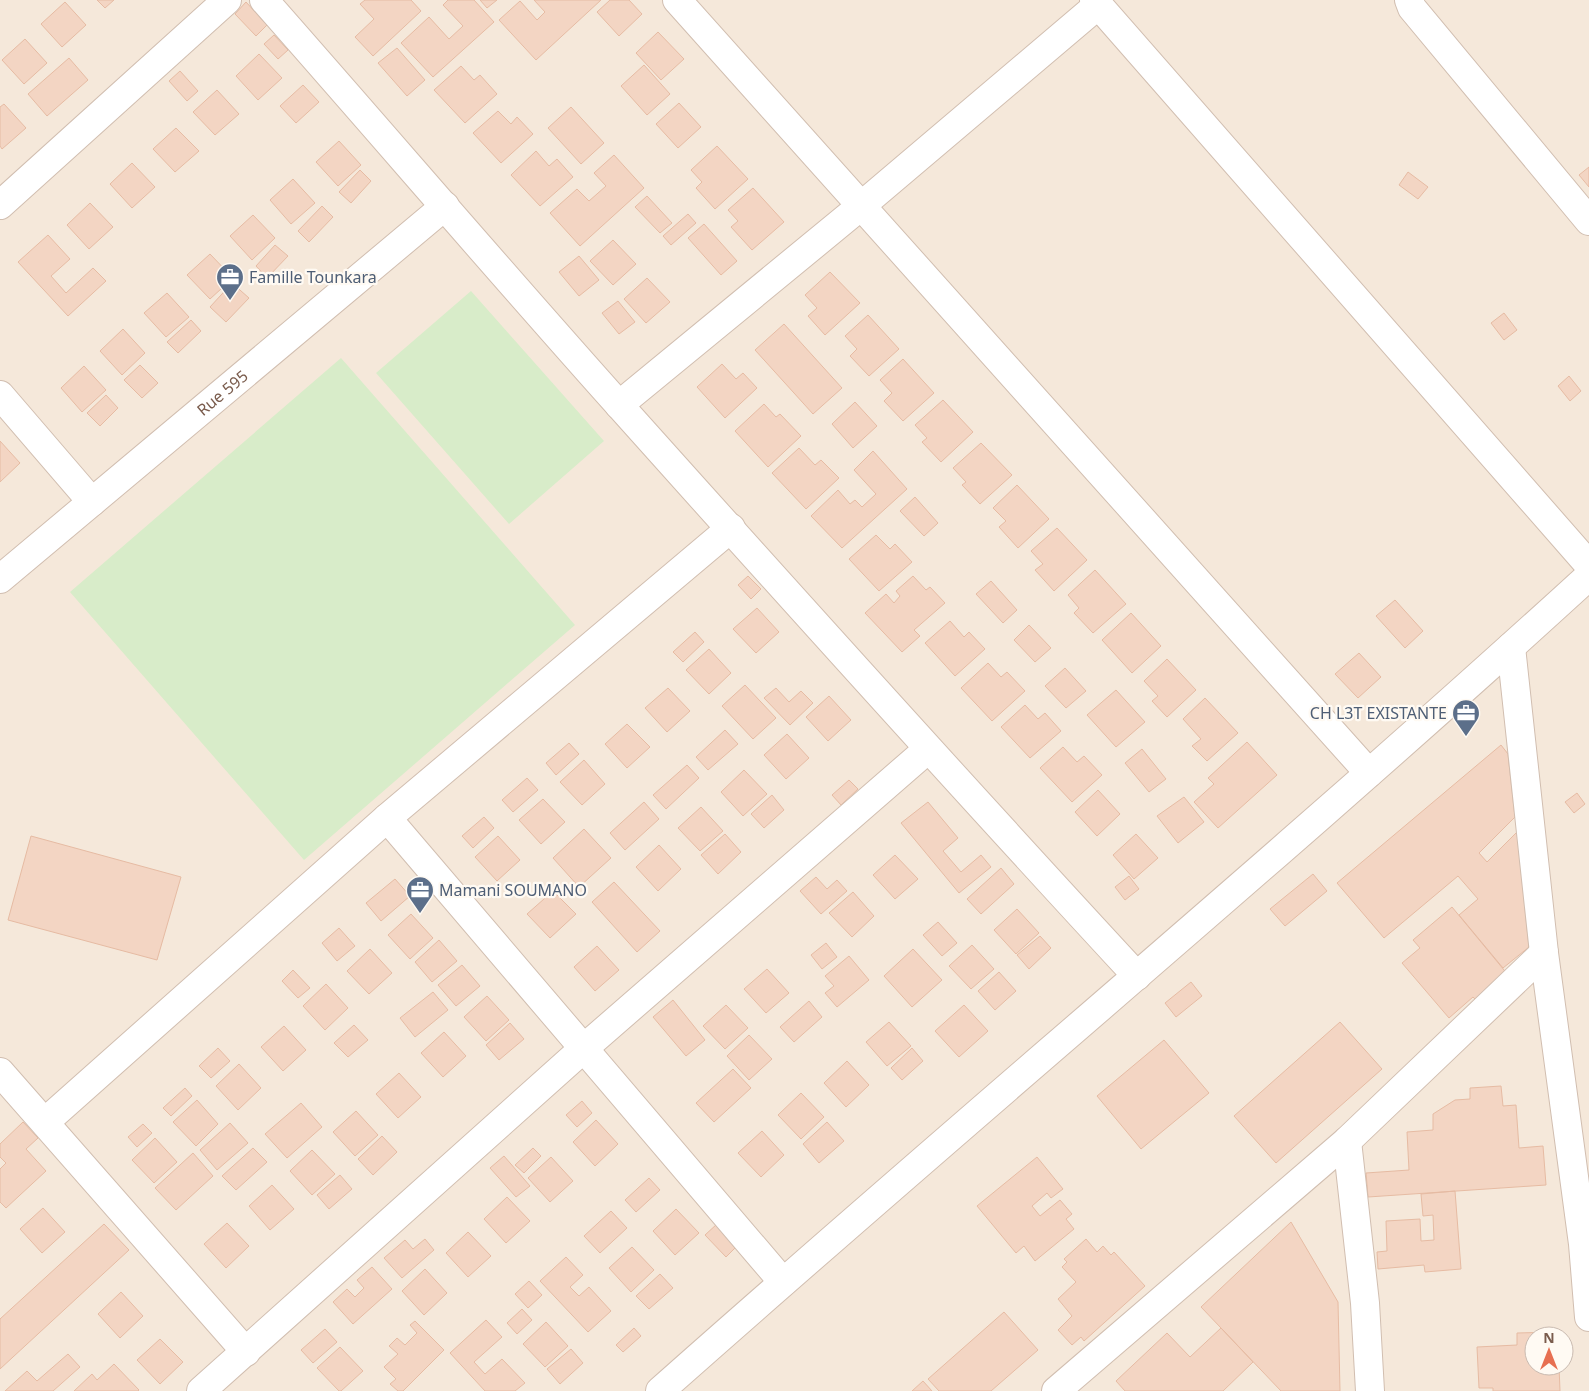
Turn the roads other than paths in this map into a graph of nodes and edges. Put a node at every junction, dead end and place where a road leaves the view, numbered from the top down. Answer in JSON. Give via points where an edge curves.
{"nodes":[{"id":1,"x":228,"y":0,"type":"edge"},
{"id":2,"x":264,"y":0,"type":"edge"},
{"id":3,"x":677,"y":0,"type":"edge"},
{"id":4,"x":1409,"y":0,"type":"edge"},
{"id":5,"x":1096,"y":3,"type":"edge"},
{"id":6,"x":0,"y":205,"type":"edge"},
{"id":7,"x":445,"y":206,"type":"junction"},
{"id":8,"x":861,"y":206,"type":"junction"},
{"id":9,"x":1589,"y":222,"type":"edge"},
{"id":10,"x":0,"y":395,"type":"edge"},
{"id":11,"x":620,"y":405,"type":"junction"},
{"id":12,"x":92,"y":502,"type":"junction"},
{"id":13,"x":732,"y":528,"type":"junction"},
{"id":14,"x":1589,"y":565,"type":"edge"},
{"id":15,"x":1589,"y":576,"type":"edge"},
{"id":16,"x":0,"y":579,"type":"edge"},
{"id":17,"x":1511,"y":647,"type":"junction"},
{"id":18,"x":928,"y":749,"type":"junction"},
{"id":19,"x":1369,"y":773,"type":"junction"},
{"id":20,"x":387,"y":818,"type":"junction"},
{"id":21,"x":1544,"y":953,"type":"junction"},
{"id":22,"x":1137,"y":976,"type":"junction"},
{"id":23,"x":583,"y":1049,"type":"junction"},
{"id":24,"x":0,"y":1072,"type":"edge"},
{"id":25,"x":44,"y":1122,"type":"junction"},
{"id":26,"x":1347,"y":1141,"type":"junction"},
{"id":27,"x":1586,"y":1243,"type":"edge"},
{"id":28,"x":783,"y":1282,"type":"junction"},
{"id":29,"x":1589,"y":1317,"type":"edge"},
{"id":30,"x":246,"y":1352,"type":"junction"},
{"id":31,"x":201,"y":1391,"type":"edge"},
{"id":32,"x":660,"y":1391,"type":"edge"},
{"id":33,"x":1056,"y":1391,"type":"edge"},
{"id":34,"x":1370,"y":1391,"type":"edge"}],
"edges":[{"from":1,"to":6,"type":"street"},
{"from":2,"to":7,"type":"street"},
{"from":3,"to":8,"type":"street"},
{"from":4,"to":9,"type":"street","via":[[1412,8]]},
{"from":5,"to":8,"type":"street"},
{"from":5,"to":14,"type":"street"},
{"from":7,"to":11,"type":"street"},
{"from":7,"to":12,"type":"street","name":"Rue 595"},
{"from":8,"to":11,"type":"street"},
{"from":8,"to":19,"type":"street"},
{"from":10,"to":12,"type":"street"},
{"from":11,"to":13,"type":"street"},
{"from":12,"to":16,"type":"street","name":"Rue 595"},
{"from":13,"to":18,"type":"street"},
{"from":13,"to":20,"type":"street"},
{"from":15,"to":17,"type":"street"},
{"from":17,"to":19,"type":"street"},
{"from":17,"to":21,"type":"street"},
{"from":18,"to":22,"type":"street"},
{"from":18,"to":23,"type":"street"},
{"from":19,"to":22,"type":"street"},
{"from":20,"to":23,"type":"street"},
{"from":20,"to":25,"type":"street"},
{"from":21,"to":26,"type":"street"},
{"from":21,"to":27,"type":"street"},
{"from":22,"to":28,"type":"street"},
{"from":23,"to":28,"type":"street"},
{"from":23,"to":30,"type":"street"},
{"from":24,"to":25,"type":"street"},
{"from":25,"to":30,"type":"street"},
{"from":26,"to":33,"type":"street"},
{"from":26,"to":34,"type":"street","via":[[1365,1303]]},
{"from":27,"to":29,"type":"street"},
{"from":28,"to":32,"type":"street"},
{"from":30,"to":31,"type":"street"}]}
